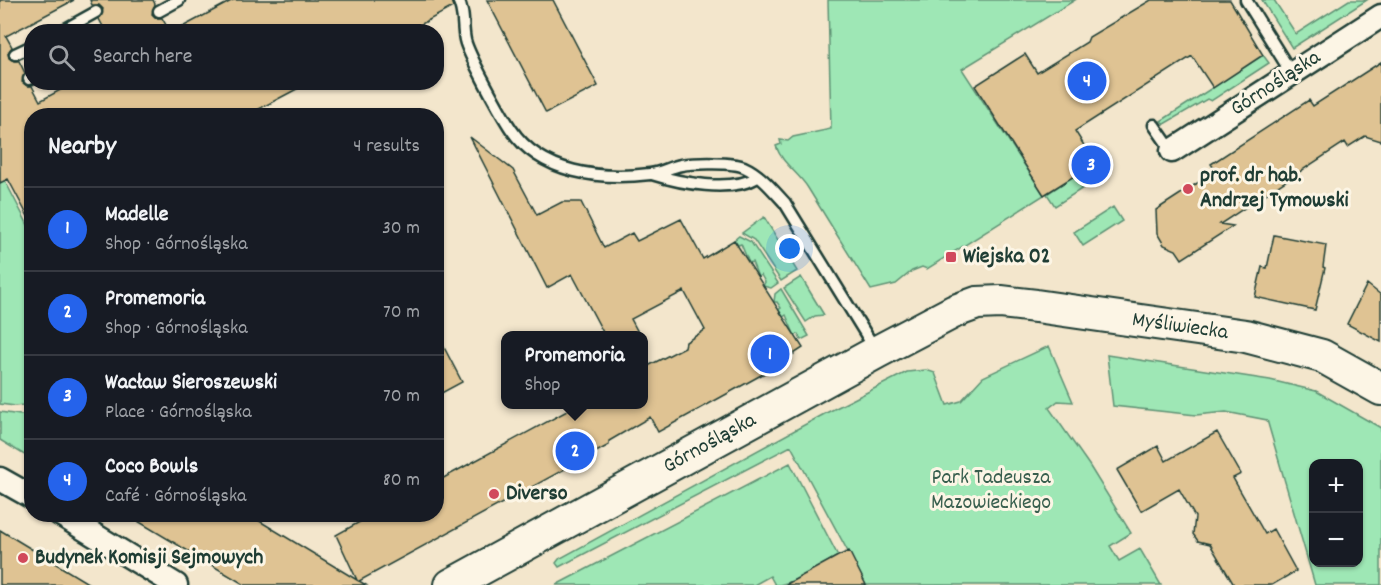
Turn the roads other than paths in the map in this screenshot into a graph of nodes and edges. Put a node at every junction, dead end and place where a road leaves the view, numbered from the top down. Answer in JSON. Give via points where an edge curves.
{"nodes":[{"id":1,"x":179,"y":0,"type":"edge"},
{"id":2,"x":458,"y":0,"type":"edge"},
{"id":3,"x":1246,"y":0,"type":"edge"},
{"id":4,"x":159,"y":11,"type":"dead end"},
{"id":5,"x":96,"y":12,"type":"dead end"},
{"id":6,"x":1381,"y":16,"type":"edge"},
{"id":7,"x":74,"y":24,"type":"edge"},
{"id":8,"x":24,"y":50,"type":"edge"},
{"id":9,"x":15,"y":54,"type":"dead end"},
{"id":10,"x":1292,"y":74,"type":"junction"},
{"id":11,"x":1154,"y":125,"type":"dead end"},
{"id":12,"x":1172,"y":151,"type":"joint"},
{"id":13,"x":651,"y":174,"type":"junction"},
{"id":14,"x":758,"y":177,"type":"junction"},
{"id":15,"x":970,"y":305,"type":"joint"},
{"id":16,"x":877,"y":352,"type":"junction"},
{"id":17,"x":1381,"y":389,"type":"edge"},
{"id":18,"x":0,"y":478,"type":"edge"},
{"id":19,"x":24,"y":492,"type":"edge"},
{"id":20,"x":73,"y":522,"type":"edge"},
{"id":21,"x":176,"y":585,"type":"edge"},
{"id":22,"x":451,"y":585,"type":"edge"}],
"edges":[{"from":1,"to":4,"type":"lane"},
{"from":2,"to":13,"type":"lane","via":[[465,41],[512,130],[528,148],[548,163],[571,171],[595,175]]},
{"from":3,"to":10,"type":"lane"},
{"from":5,"to":7,"type":"lane"},
{"from":6,"to":10,"type":"street","name":"Górnośląska"},
{"from":8,"to":9,"type":"lane"},
{"from":10,"to":12,"type":"street","name":"Górnośląska"},
{"from":11,"to":12,"type":"lane"},
{"from":13,"to":14,"type":"lane","via":[[680,183],[741,184]]},
{"from":13,"to":14,"type":"lane","via":[[681,165],[742,165]]},
{"from":14,"to":16,"type":"lane","via":[[801,225]]},
{"from":15,"to":16,"type":"street","name":"Górnośląska"},
{"from":15,"to":17,"type":"street","name":"Myśliwiecka","via":[[1001,302],[1246,336],[1322,356]]},
{"from":16,"to":22,"type":"street","name":"Górnośląska"},
{"from":18,"to":19,"type":"street"},
{"from":20,"to":21,"type":"street"}]}
